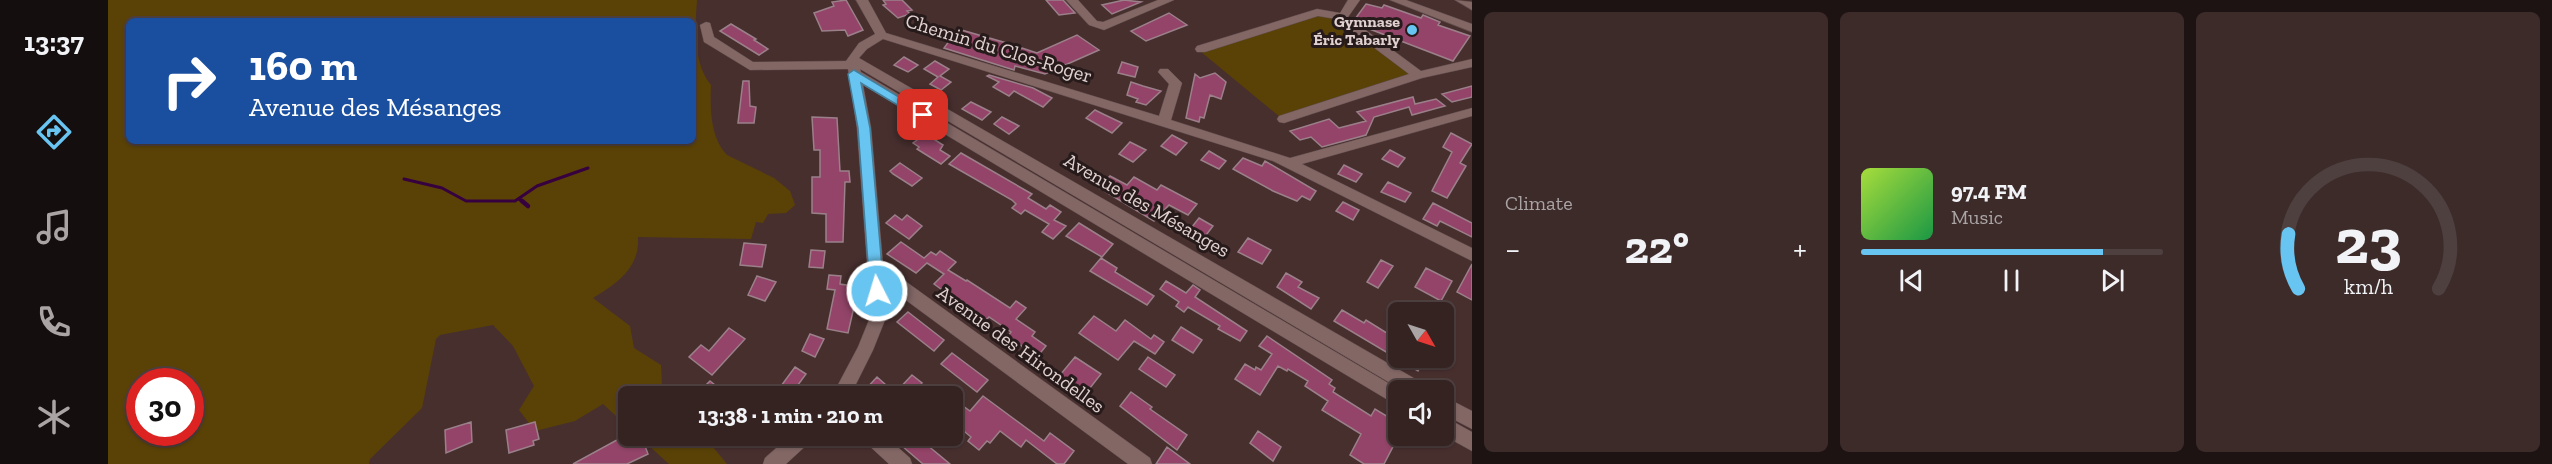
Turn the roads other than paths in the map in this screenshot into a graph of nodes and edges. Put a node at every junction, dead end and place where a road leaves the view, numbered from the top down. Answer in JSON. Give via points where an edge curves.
{"nodes":[{"id":1,"x":862,"y":0,"type":"edge"},
{"id":2,"x":1072,"y":0,"type":"edge"},
{"id":3,"x":1168,"y":0,"type":"edge"},
{"id":4,"x":1354,"y":0,"type":"edge"},
{"id":5,"x":1396,"y":0,"type":"edge"},
{"id":6,"x":1461,"y":0,"type":"edge"},
{"id":7,"x":1412,"y":2,"type":"edge"},
{"id":8,"x":1472,"y":7,"type":"edge"},
{"id":9,"x":1339,"y":16,"type":"junction"},
{"id":10,"x":706,"y":25,"type":"dead end"},
{"id":11,"x":1472,"y":28,"type":"edge"},
{"id":12,"x":882,"y":35,"type":"junction"},
{"id":13,"x":1201,"y":49,"type":"dead end"},
{"id":14,"x":1472,"y":63,"type":"edge"},
{"id":15,"x":853,"y":66,"type":"junction"},
{"id":16,"x":1164,"y":72,"type":"dead end"},
{"id":17,"x":1419,"y":75,"type":"junction"},
{"id":18,"x":1468,"y":116,"type":"edge"},
{"id":19,"x":1284,"y":119,"type":"dead end"},
{"id":20,"x":1163,"y":123,"type":"junction"},
{"id":21,"x":1289,"y":163,"type":"junction"},
{"id":22,"x":1472,"y":255,"type":"edge"},
{"id":23,"x":875,"y":268,"type":"junction"},
{"id":24,"x":1401,"y":380,"type":"edge"},
{"id":25,"x":845,"y":386,"type":"edge"},
{"id":26,"x":1388,"y":392,"type":"edge"},
{"id":27,"x":1454,"y":410,"type":"edge"},
{"id":28,"x":1472,"y":421,"type":"edge"},
{"id":29,"x":1454,"y":431,"type":"edge"},
{"id":30,"x":1472,"y":442,"type":"edge"},
{"id":31,"x":792,"y":446,"type":"edge"},
{"id":32,"x":883,"y":446,"type":"edge"},
{"id":33,"x":772,"y":464,"type":"edge"},
{"id":34,"x":903,"y":464,"type":"edge"},
{"id":35,"x":1143,"y":464,"type":"edge"}],
"edges":[{"from":1,"to":12,"type":"street"},
{"from":2,"to":3,"type":"street","via":[[1093,23],[1108,26]]},
{"from":4,"to":9,"type":"street","via":[[1346,15]]},
{"from":5,"to":7,"type":"street"},
{"from":6,"to":8,"type":"street"},
{"from":7,"to":11,"type":"street"},
{"from":9,"to":13,"type":"street","via":[[1317,12]]},
{"from":9,"to":17,"type":"street"},
{"from":10,"to":15,"type":"street","via":[[708,39],[750,66]]},
{"from":12,"to":15,"type":"street","name":"Chemin du Clos-Roger","via":[[864,46]]},
{"from":12,"to":20,"type":"street","name":"Chemin du Clos-Roger"},
{"from":14,"to":17,"type":"street"},
{"from":15,"to":23,"type":"street","via":[[864,128]]},
{"from":15,"to":24,"type":"street","name":"Avenue des Mésanges"},
{"from":15,"to":26,"type":"street","name":"Avenue des Mésanges"},
{"from":16,"to":20,"type":"street","via":[[1176,82]]},
{"from":17,"to":19,"type":"street"},
{"from":18,"to":21,"type":"street"},
{"from":20,"to":21,"type":"street","name":"Chemin du Clos-Roger"},
{"from":21,"to":22,"type":"street","name":"Chemin du Clos-Roger"},
{"from":23,"to":25,"type":"street","via":[[879,315]]},
{"from":23,"to":35,"type":"street","name":"Avenue des Hirondelles"},
{"from":27,"to":28,"type":"street"},
{"from":29,"to":30,"type":"street"},
{"from":31,"to":33,"type":"street"},
{"from":32,"to":34,"type":"street"}]}
